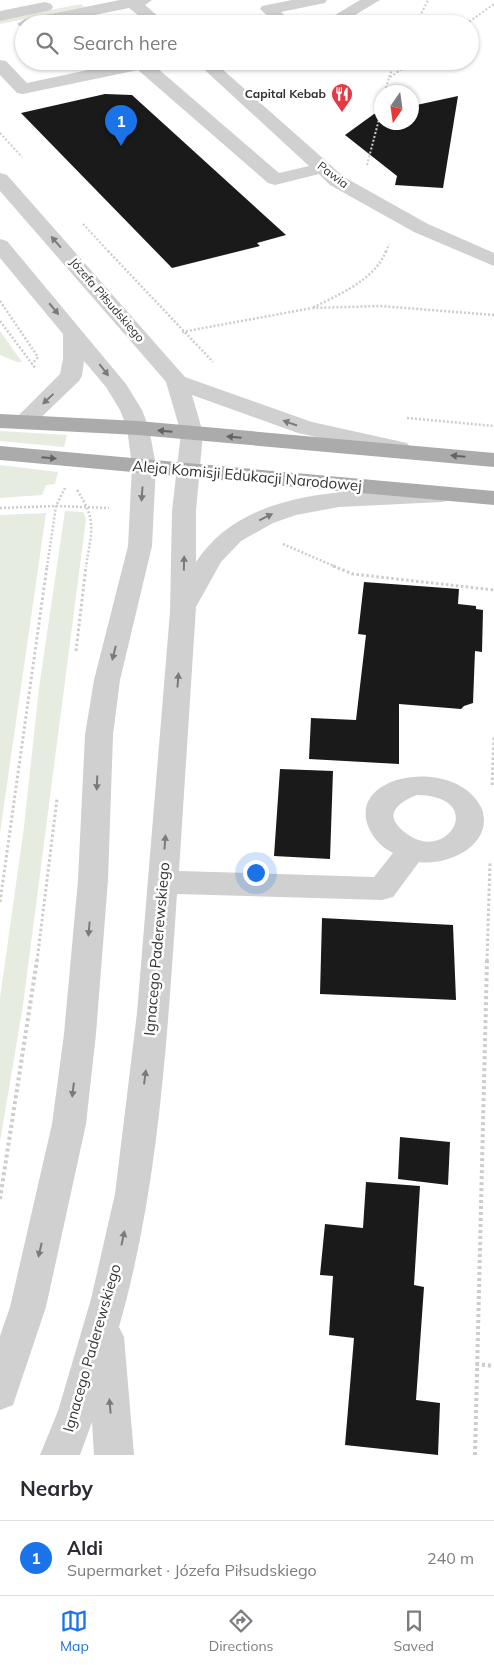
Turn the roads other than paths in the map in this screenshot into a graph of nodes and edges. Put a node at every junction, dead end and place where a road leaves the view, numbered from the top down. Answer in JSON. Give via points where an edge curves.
{"nodes":[{"id":1,"x":80,"y":0,"type":"edge"},
{"id":2,"x":319,"y":0,"type":"edge"},
{"id":3,"x":372,"y":0,"type":"edge"},
{"id":4,"x":135,"y":1,"type":"edge"},
{"id":5,"x":67,"y":15,"type":"edge"},
{"id":6,"x":150,"y":15,"type":"edge"},
{"id":7,"x":275,"y":15,"type":"edge"},
{"id":8,"x":344,"y":15,"type":"edge"},
{"id":9,"x":0,"y":16,"type":"edge"},
{"id":10,"x":15,"y":26,"type":"edge"},
{"id":11,"x":0,"y":29,"type":"edge"},
{"id":12,"x":5,"y":62,"type":"edge"},
{"id":13,"x":108,"y":70,"type":"edge"},
{"id":14,"x":148,"y":70,"type":"edge"},
{"id":15,"x":213,"y":70,"type":"edge"},
{"id":16,"x":322,"y":168,"type":"junction"},
{"id":17,"x":0,"y":179,"type":"edge"},
{"id":18,"x":0,"y":245,"type":"edge"},
{"id":19,"x":491,"y":256,"type":"edge"},
{"id":20,"x":73,"y":331,"type":"junction"},
{"id":21,"x":177,"y":382,"type":"junction"},
{"id":22,"x":0,"y":421,"type":"edge"},
{"id":23,"x":23,"y":422,"type":"junction"},
{"id":24,"x":138,"y":428,"type":"junction"},
{"id":25,"x":192,"y":433,"type":"junction"},
{"id":26,"x":0,"y":453,"type":"edge"},
{"id":27,"x":422,"y":453,"type":"junction"},
{"id":28,"x":494,"y":460,"type":"edge"},
{"id":29,"x":144,"y":466,"type":"junction"},
{"id":30,"x":188,"y":470,"type":"junction"},
{"id":31,"x":450,"y":494,"type":"junction"},
{"id":32,"x":494,"y":498,"type":"edge"},
{"id":33,"x":183,"y":612,"type":"junction"},
{"id":34,"x":412,"y":850,"type":"dead end"},
{"id":35,"x":162,"y":882,"type":"junction"},
{"id":36,"x":103,"y":1319,"type":"junction"},
{"id":37,"x":0,"y":1392,"type":"edge"},
{"id":38,"x":60,"y":1455,"type":"edge"},
{"id":39,"x":114,"y":1455,"type":"edge"}],
"edges":[{"from":1,"to":9,"type":"street"},
{"from":2,"to":7,"type":"street","via":[[268,9]]},
{"from":3,"to":8,"type":"street"},
{"from":4,"to":5,"type":"street"},
{"from":4,"to":6,"type":"street"},
{"from":10,"to":11,"type":"street"},
{"from":12,"to":13,"type":"street","via":[[23,89]]},
{"from":14,"to":16,"type":"street","via":[[275,179]]},
{"from":15,"to":16,"type":"street","name":"Pawia"},
{"from":16,"to":19,"type":"street","name":"Pawia","via":[[337,181],[421,228]]},
{"from":21,"to":17,"type":"street","name":"Józefa Piłsudskiego","one_way":true},
{"from":18,"to":20,"type":"street","one_way":true},
{"from":20,"to":23,"type":"street","one_way":true,"via":[[71,376]]},
{"from":20,"to":24,"type":"street","one_way":true,"via":[[115,384]]},
{"from":21,"to":25,"type":"street","name":"Józefa Piłsudskiego"},
{"from":27,"to":21,"type":"street","one_way":true,"via":[[306,428]]},
{"from":22,"to":23,"type":"main road"},
{"from":23,"to":24,"type":"main road"},
{"from":25,"to":24,"type":"main road","one_way":true},
{"from":24,"to":29,"type":"street"},
{"from":27,"to":25,"type":"main road","one_way":true},
{"from":25,"to":30,"type":"street","name":"Ignacego Paderewskiego"},
{"from":26,"to":29,"type":"main road","name":"Aleja Komisji Edukacji Narodowej","one_way":true},
{"from":28,"to":27,"type":"main road","one_way":true},
{"from":29,"to":30,"type":"main road","name":"Aleja Komisji Edukacji Narodowej"},
{"from":29,"to":37,"type":"street","one_way":true,"via":[[140,546],[107,680],[99,734],[93,880],[80,1034],[68,1124],[28,1306]]},
{"from":30,"to":31,"type":"main road","name":"Aleja Komisji Edukacji Narodowej"},
{"from":33,"to":30,"type":"street","name":"Ignacego Paderewskiego","one_way":true,"via":[[184,511]]},
{"from":31,"to":32,"type":"main road","name":"Aleja Komisji Edukacji Narodowej"},
{"from":33,"to":31,"type":"street","one_way":true,"via":[[202,570],[224,542],[265,517],[319,502]]},
{"from":35,"to":33,"type":"street","name":"Ignacego Paderewskiego","one_way":true},
{"from":34,"to":35,"type":"street","via":[[382,889]]},
{"from":36,"to":35,"type":"street","name":"Ignacego Paderewskiego","one_way":true,"via":[[132,1194],[153,1013]]},
{"from":36,"to":38,"type":"street","name":"Ignacego Paderewskiego","via":[[77,1411]]},
{"from":39,"to":36,"type":"street","one_way":true}]}
